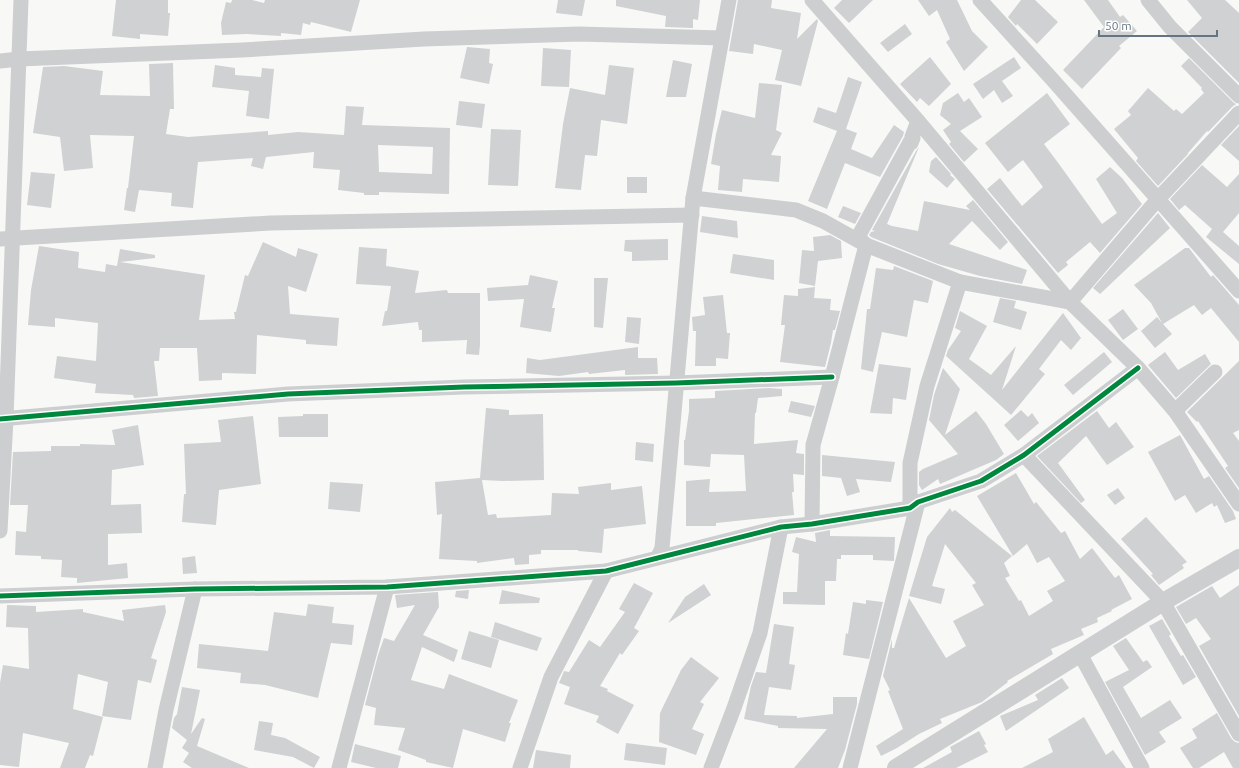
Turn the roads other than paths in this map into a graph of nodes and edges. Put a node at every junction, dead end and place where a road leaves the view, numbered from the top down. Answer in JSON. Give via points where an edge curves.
{"nodes":[{"id":1,"x":21,"y":0,"type":"edge"},
{"id":2,"x":729,"y":0,"type":"edge"},
{"id":3,"x":812,"y":0,"type":"edge"},
{"id":4,"x":980,"y":0,"type":"edge"},
{"id":5,"x":1148,"y":0,"type":"edge"},
{"id":6,"x":722,"y":38,"type":"junction"},
{"id":7,"x":19,"y":59,"type":"junction"},
{"id":8,"x":0,"y":61,"type":"edge"},
{"id":9,"x":1239,"y":96,"type":"edge"},
{"id":10,"x":1239,"y":113,"type":"edge"},
{"id":11,"x":918,"y":121,"type":"junction"},
{"id":12,"x":693,"y":198,"type":"junction"},
{"id":13,"x":1158,"y":199,"type":"junction"},
{"id":14,"x":692,"y":215,"type":"junction"},
{"id":15,"x":6,"y":238,"type":"edge"},
{"id":16,"x":866,"y":245,"type":"junction"},
{"id":17,"x":960,"y":282,"type":"junction"},
{"id":18,"x":1239,"y":291,"type":"edge"},
{"id":19,"x":1070,"y":302,"type":"junction"},
{"id":20,"x":1138,"y":368,"type":"junction"},
{"id":21,"x":1215,"y":372,"type":"dead end"},
{"id":22,"x":832,"y":377,"type":"junction"},
{"id":23,"x":676,"y":383,"type":"junction"},
{"id":24,"x":1175,"y":411,"type":"junction"},
{"id":25,"x":3,"y":419,"type":"edge"},
{"id":26,"x":1024,"y":455,"type":"junction"},
{"id":27,"x":1239,"y":504,"type":"edge"},
{"id":28,"x":914,"y":505,"type":"junction"},
{"id":29,"x":812,"y":524,"type":"junction"},
{"id":30,"x":781,"y":527,"type":"junction"},
{"id":31,"x":0,"y":531,"type":"edge"},
{"id":32,"x":658,"y":557,"type":"junction"},
{"id":33,"x":1239,"y":558,"type":"edge"},
{"id":34,"x":606,"y":571,"type":"junction"},
{"id":35,"x":388,"y":587,"type":"junction"},
{"id":36,"x":195,"y":589,"type":"junction"},
{"id":37,"x":0,"y":596,"type":"edge"},
{"id":38,"x":1163,"y":602,"type":"junction"},
{"id":39,"x":1080,"y":654,"type":"junction"},
{"id":40,"x":1239,"y":734,"type":"edge"},
{"id":41,"x":155,"y":768,"type":"edge"},
{"id":42,"x":339,"y":768,"type":"edge"},
{"id":43,"x":520,"y":768,"type":"edge"},
{"id":44,"x":711,"y":768,"type":"edge"},
{"id":45,"x":850,"y":768,"type":"edge"},
{"id":46,"x":896,"y":768,"type":"edge"},
{"id":47,"x":1142,"y":768,"type":"edge"}],
"edges":[{"from":1,"to":7,"type":"street"},
{"from":2,"to":6,"type":"street"},
{"from":3,"to":11,"type":"street"},
{"from":4,"to":13,"type":"street"},
{"from":5,"to":9,"type":"street","via":[[1170,27]]},
{"from":6,"to":7,"type":"street","via":[[571,34]]},
{"from":6,"to":12,"type":"street"},
{"from":7,"to":8,"type":"street"},
{"from":7,"to":15,"type":"street"},
{"from":10,"to":13,"type":"street"},
{"from":11,"to":16,"type":"street","via":[[911,143],[858,237]]},
{"from":11,"to":19,"type":"street"},
{"from":12,"to":14,"type":"street"},
{"from":12,"to":16,"type":"street","via":[[796,210],[823,221]]},
{"from":13,"to":18,"type":"street"},
{"from":13,"to":19,"type":"street"},
{"from":14,"to":15,"type":"street","via":[[271,223]]},
{"from":14,"to":23,"type":"street"},
{"from":15,"to":25,"type":"street"},
{"from":16,"to":17,"type":"street"},
{"from":16,"to":22,"type":"street"},
{"from":17,"to":19,"type":"street"},
{"from":17,"to":28,"type":"street","via":[[927,386],[910,463]]},
{"from":19,"to":20,"type":"street"},
{"from":20,"to":24,"type":"street"},
{"from":20,"to":26,"type":"street"},
{"from":21,"to":24,"type":"street"},
{"from":22,"to":23,"type":"street"},
{"from":22,"to":29,"type":"street","via":[[812,445]]},
{"from":23,"to":25,"type":"street","via":[[464,387],[288,394]]},
{"from":23,"to":32,"type":"street","via":[[662,548]]},
{"from":24,"to":27,"type":"street"},
{"from":25,"to":31,"type":"street"},
{"from":26,"to":28,"type":"street","via":[[981,482]]},
{"from":26,"to":38,"type":"street"},
{"from":28,"to":29,"type":"street"},
{"from":28,"to":45,"type":"street"},
{"from":29,"to":30,"type":"street"},
{"from":30,"to":32,"type":"street"},
{"from":30,"to":44,"type":"street","via":[[760,633]]},
{"from":32,"to":34,"type":"street"},
{"from":33,"to":38,"type":"street"},
{"from":34,"to":35,"type":"street"},
{"from":34,"to":43,"type":"street","via":[[551,676]]},
{"from":35,"to":36,"type":"street"},
{"from":35,"to":42,"type":"street"},
{"from":36,"to":37,"type":"street"},
{"from":36,"to":41,"type":"street"},
{"from":38,"to":39,"type":"street"},
{"from":38,"to":40,"type":"street"},
{"from":39,"to":46,"type":"street"},
{"from":39,"to":47,"type":"street"}]}
